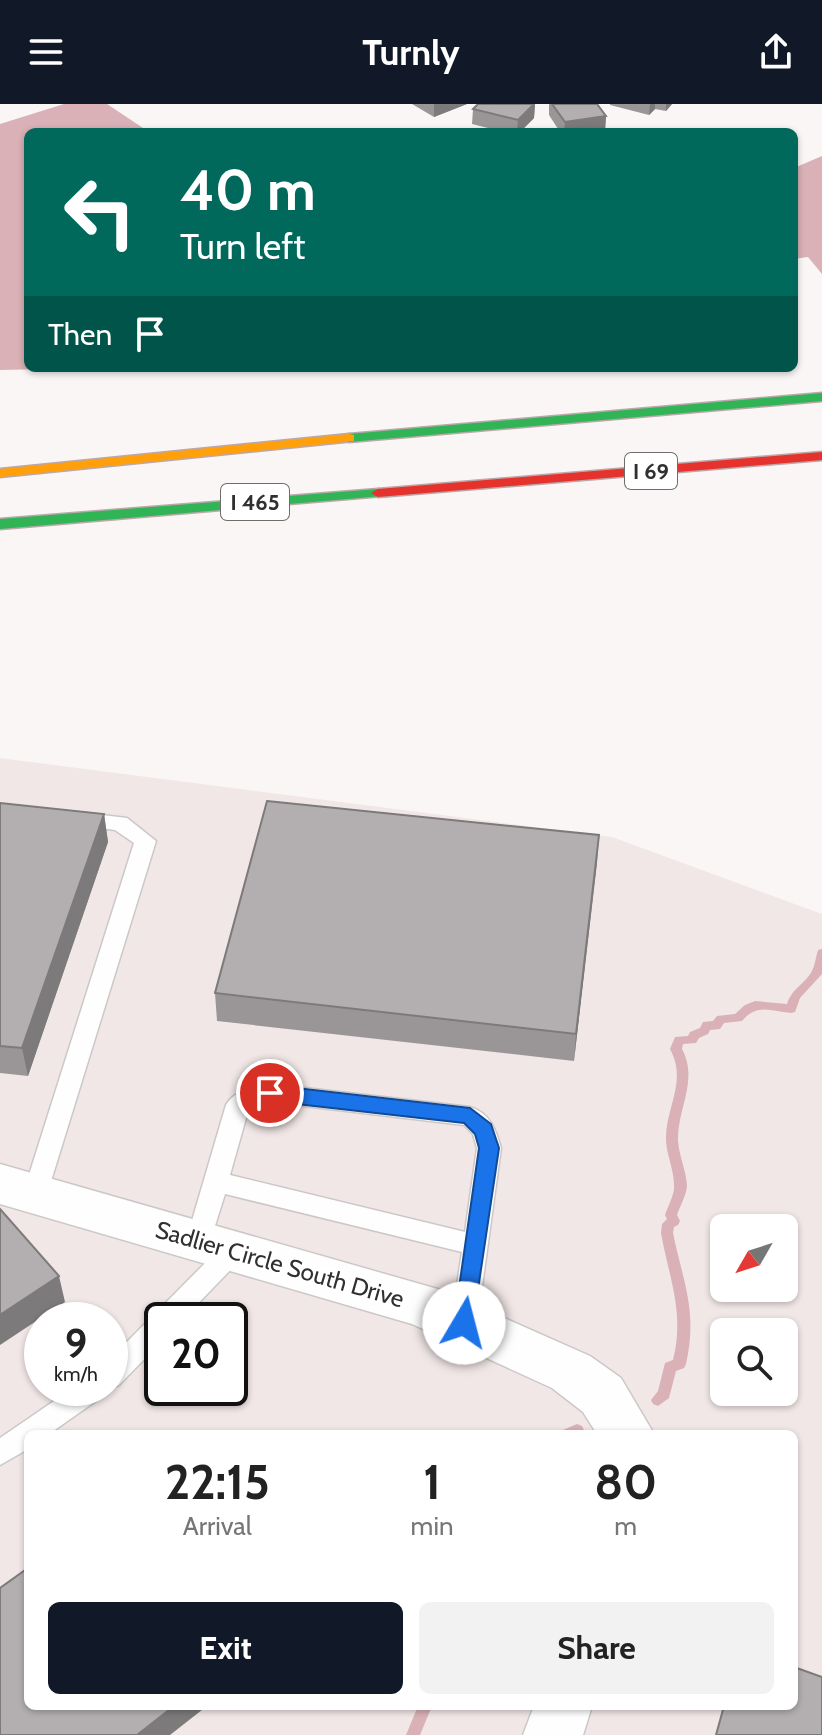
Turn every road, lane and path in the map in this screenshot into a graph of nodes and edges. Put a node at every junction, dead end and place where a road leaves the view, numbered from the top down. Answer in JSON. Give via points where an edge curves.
{"nodes":[{"id":1,"x":822,"y":397,"type":"edge"},
{"id":2,"x":327,"y":440,"type":"junction"},
{"id":3,"x":103,"y":444,"type":"dead end"},
{"id":4,"x":822,"y":456,"type":"edge"},
{"id":5,"x":0,"y":473,"type":"edge"},
{"id":6,"x":510,"y":484,"type":"junction"},
{"id":7,"x":275,"y":521,"type":"dead end"},
{"id":8,"x":0,"y":524,"type":"edge"},
{"id":9,"x":60,"y":817,"type":"edge"},
{"id":10,"x":216,"y":1182,"type":"junction"},
{"id":11,"x":18,"y":1189,"type":"edge"},
{"id":12,"x":475,"y":1245,"type":"junction"},
{"id":13,"x":216,"y":1246,"type":"junction"},
{"id":14,"x":178,"y":1302,"type":"edge"},
{"id":15,"x":464,"y":1323,"type":"junction"},
{"id":16,"x":144,"y":1342,"type":"edge"},
{"id":17,"x":128,"y":1359,"type":"edge"},
{"id":18,"x":68,"y":1406,"type":"edge"},
{"id":19,"x":33,"y":1430,"type":"edge"},
{"id":20,"x":625,"y":1430,"type":"edge"},
{"id":21,"x":24,"y":1436,"type":"edge"},
{"id":22,"x":0,"y":1453,"type":"edge"},
{"id":23,"x":562,"y":1710,"type":"edge"},
{"id":24,"x":553,"y":1735,"type":"edge"}],
"edges":[{"from":1,"to":2,"type":"highway","number":"I 465"},
{"from":2,"to":3,"type":"highway"},
{"from":2,"to":5,"type":"highway","number":"I 465"},
{"from":4,"to":6,"type":"highway","number":"I 69"},
{"from":6,"to":7,"type":"highway"},
{"from":6,"to":8,"type":"highway","number":"I 465"},
{"from":9,"to":11,"type":"lane","via":[[120,823],[145,841]]},
{"from":10,"to":12,"type":"lane"},
{"from":10,"to":12,"type":"lane","via":[[238,1105],[253,1097],[270,1093],[470,1116],[484,1130],[489,1148]]},
{"from":10,"to":13,"type":"lane"},
{"from":11,"to":13,"type":"street","name":"Sadlier Circle South Drive"},
{"from":12,"to":15,"type":"lane"},
{"from":13,"to":14,"type":"lane"},
{"from":13,"to":15,"type":"street","name":"Sadlier Circle South Drive","via":[[423,1305]]},
{"from":15,"to":20,"type":"street","name":"Sadlier Circle South Drive","via":[[571,1372],[602,1395]]},
{"from":16,"to":17,"type":"lane"},
{"from":18,"to":19,"type":"lane"},
{"from":21,"to":22,"type":"lane"},
{"from":23,"to":24,"type":"street"}]}
